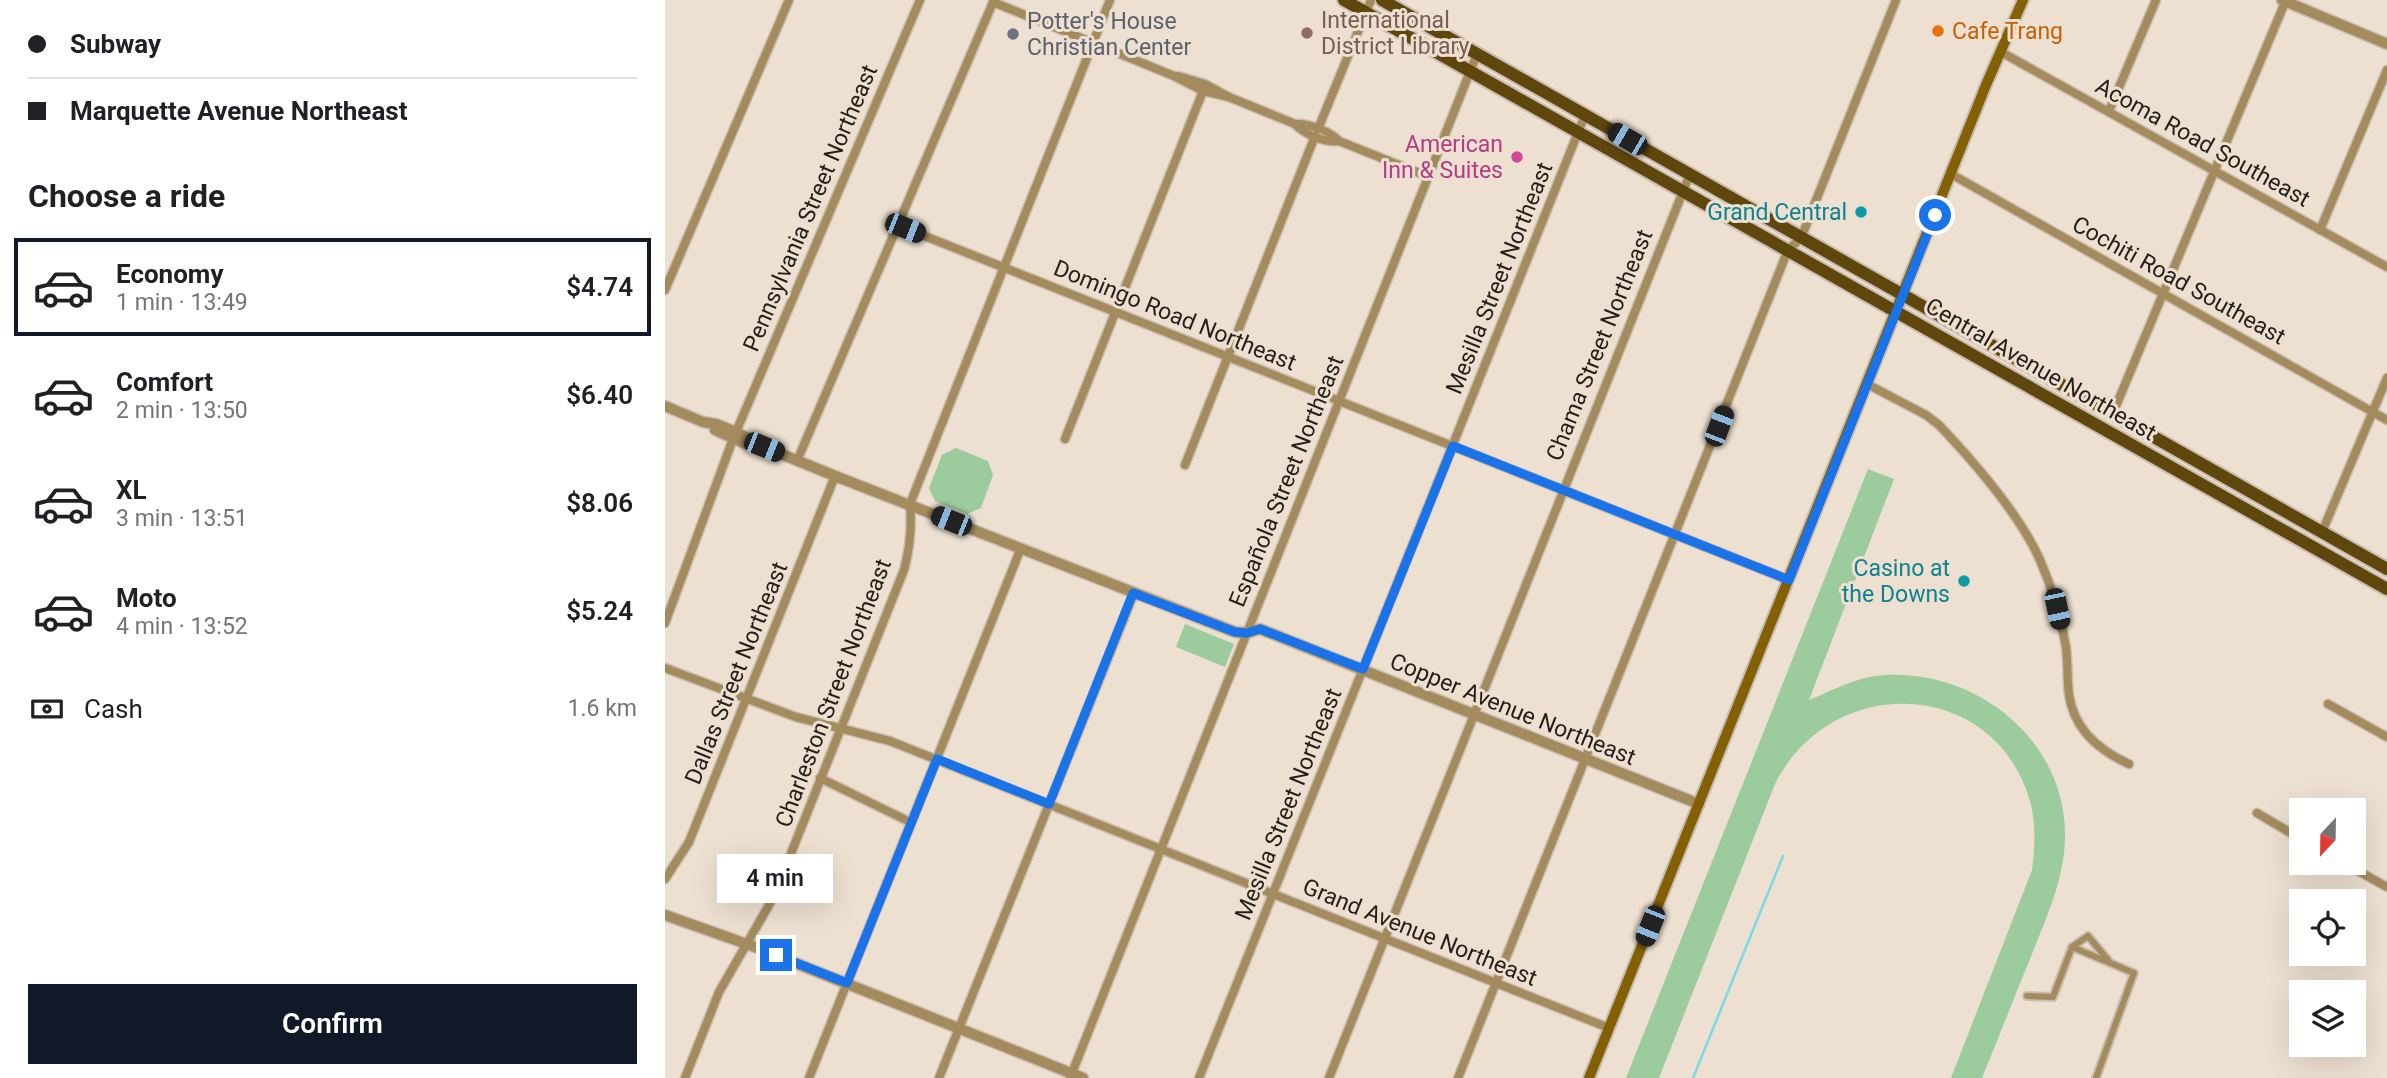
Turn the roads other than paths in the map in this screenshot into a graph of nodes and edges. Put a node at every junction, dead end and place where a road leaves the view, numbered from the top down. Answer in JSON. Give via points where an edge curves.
{"nodes":[{"id":1,"x":789,"y":0,"type":"edge"},
{"id":2,"x":920,"y":0,"type":"edge"},
{"id":3,"x":1110,"y":0,"type":"edge"},
{"id":4,"x":1344,"y":0,"type":"edge"},
{"id":5,"x":1895,"y":0,"type":"edge"},
{"id":6,"x":2023,"y":0,"type":"edge"},
{"id":7,"x":2156,"y":0,"type":"edge"},
{"id":8,"x":993,"y":1,"type":"edge"},
{"id":9,"x":2285,"y":1,"type":"edge"},
{"id":10,"x":1389,"y":2,"type":"edge"},
{"id":11,"x":1368,"y":6,"type":"edge"},
{"id":12,"x":1384,"y":22,"type":"junction"},
{"id":13,"x":1093,"y":43,"type":"junction"},
{"id":14,"x":2387,"y":44,"type":"edge"},
{"id":15,"x":2001,"y":52,"type":"junction"},
{"id":16,"x":1476,"y":54,"type":"junction"},
{"id":17,"x":2387,"y":70,"type":"edge"},
{"id":18,"x":1470,"y":71,"type":"junction"},
{"id":19,"x":1174,"y":76,"type":"junction"},
{"id":20,"x":1203,"y":91,"type":"junction"},
{"id":21,"x":1229,"y":97,"type":"junction"},
{"id":22,"x":2109,"y":111,"type":"junction"},
{"id":23,"x":1585,"y":115,"type":"junction"},
{"id":24,"x":1579,"y":131,"type":"junction"},
{"id":25,"x":1317,"y":133,"type":"junction"},
{"id":26,"x":2214,"y":171,"type":"junction"},
{"id":27,"x":1690,"y":174,"type":"junction"},
{"id":28,"x":1951,"y":174,"type":"junction"},
{"id":29,"x":1429,"y":177,"type":"junction"},
{"id":30,"x":1682,"y":190,"type":"junction"},
{"id":31,"x":897,"y":225,"type":"junction"},
{"id":32,"x":2320,"y":230,"type":"junction"},
{"id":33,"x":1801,"y":238,"type":"junction"},
{"id":34,"x":1788,"y":250,"type":"junction"},
{"id":35,"x":1003,"y":267,"type":"junction"},
{"id":36,"x":2387,"y":267,"type":"edge"},
{"id":37,"x":665,"y":290,"type":"edge"},
{"id":38,"x":2162,"y":292,"type":"junction"},
{"id":39,"x":1903,"y":295,"type":"junction"},
{"id":40,"x":1896,"y":310,"type":"junction"},
{"id":41,"x":1116,"y":313,"type":"junction"},
{"id":42,"x":1227,"y":356,"type":"junction"},
{"id":43,"x":2387,"y":378,"type":"edge"},
{"id":44,"x":1867,"y":384,"type":"junction"},
{"id":45,"x":1339,"y":401,"type":"junction"},
{"id":46,"x":665,"y":406,"type":"edge"},
{"id":47,"x":2373,"y":412,"type":"junction"},
{"id":48,"x":2113,"y":413,"type":"junction"},
{"id":49,"x":2387,"y":420,"type":"edge"},
{"id":50,"x":734,"y":435,"type":"junction"},
{"id":51,"x":1065,"y":439,"type":"dead end"},
{"id":52,"x":1453,"y":446,"type":"junction"},
{"id":53,"x":797,"y":461,"type":"junction"},
{"id":54,"x":1185,"y":465,"type":"dead end"},
{"id":55,"x":835,"y":476,"type":"junction"},
{"id":56,"x":1562,"y":489,"type":"junction"},
{"id":57,"x":911,"y":504,"type":"junction"},
{"id":58,"x":2322,"y":532,"type":"junction"},
{"id":59,"x":1675,"y":535,"type":"junction"},
{"id":60,"x":1021,"y":548,"type":"junction"},
{"id":61,"x":2387,"y":569,"type":"edge"},
{"id":62,"x":1789,"y":580,"type":"junction"},
{"id":63,"x":2387,"y":589,"type":"edge"},
{"id":64,"x":1133,"y":593,"type":"junction"},
{"id":65,"x":665,"y":623,"type":"edge"},
{"id":66,"x":1247,"y":633,"type":"junction"},
{"id":67,"x":665,"y":668,"type":"edge"},
{"id":68,"x":1363,"y":669,"type":"junction"},
{"id":69,"x":746,"y":698,"type":"junction"},
{"id":70,"x":2328,"y":704,"type":"dead end"},
{"id":71,"x":1472,"y":714,"type":"junction"},
{"id":72,"x":840,"y":728,"type":"junction"},
{"id":73,"x":2387,"y":737,"type":"edge"},
{"id":74,"x":937,"y":759,"type":"junction"},
{"id":75,"x":1586,"y":759,"type":"junction"},
{"id":76,"x":2129,"y":764,"type":"dead end"},
{"id":77,"x":820,"y":778,"type":"junction"},
{"id":78,"x":1049,"y":804,"type":"junction"},
{"id":79,"x":1699,"y":804,"type":"junction"},
{"id":80,"x":2257,"y":813,"type":"dead end"},
{"id":81,"x":911,"y":822,"type":"junction"},
{"id":82,"x":2289,"y":832,"type":"edge"},
{"id":83,"x":1161,"y":849,"type":"junction"},
{"id":84,"x":2366,"y":875,"type":"edge"},
{"id":85,"x":665,"y":879,"type":"edge"},
{"id":86,"x":2387,"y":887,"type":"edge"},
{"id":87,"x":1272,"y":893,"type":"junction"},
{"id":88,"x":665,"y":915,"type":"edge"},
{"id":89,"x":1385,"y":938,"type":"junction"},
{"id":90,"x":747,"y":944,"type":"junction"},
{"id":91,"x":2072,"y":947,"type":"junction"},
{"id":92,"x":2112,"y":963,"type":"junction"},
{"id":93,"x":847,"y":983,"type":"junction"},
{"id":94,"x":1496,"y":983,"type":"junction"},
{"id":95,"x":2027,"y":996,"type":"dead end"},
{"id":96,"x":959,"y":1028,"type":"junction"},
{"id":97,"x":1609,"y":1028,"type":"junction"},
{"id":98,"x":1071,"y":1076,"type":"edge"},
{"id":99,"x":685,"y":1078,"type":"edge"},
{"id":100,"x":809,"y":1078,"type":"edge"},
{"id":101,"x":939,"y":1078,"type":"edge"},
{"id":102,"x":1083,"y":1078,"type":"edge"},
{"id":103,"x":1199,"y":1078,"type":"edge"},
{"id":104,"x":1329,"y":1078,"type":"edge"},
{"id":105,"x":1458,"y":1078,"type":"edge"},
{"id":106,"x":1589,"y":1078,"type":"edge"},
{"id":107,"x":2096,"y":1078,"type":"edge"}],
"edges":[{"from":1,"to":37,"type":"street"},
{"from":2,"to":50,"type":"street","name":"Pennsylvania Street Northeast"},
{"from":3,"to":13,"type":"street","name":"Charleston Street Northeast"},
{"from":4,"to":11,"type":"main road","name":"Central Avenue Northeast"},
{"from":5,"to":33,"type":"street"},
{"from":6,"to":15,"type":"main road"},
{"from":7,"to":22,"type":"street"},
{"from":8,"to":13,"type":"street"},
{"from":8,"to":31,"type":"street"},
{"from":9,"to":14,"type":"street"},
{"from":9,"to":26,"type":"street"},
{"from":10,"to":12,"type":"street"},
{"from":10,"to":16,"type":"main road"},
{"from":11,"to":12,"type":"main road","name":"Central Avenue Northeast"},
{"from":11,"to":25,"type":"street"},
{"from":12,"to":18,"type":"main road","name":"Central Avenue Northeast"},
{"from":13,"to":19,"type":"street"},
{"from":13,"to":35,"type":"street","name":"Charleston Street Northeast"},
{"from":15,"to":22,"type":"street","name":"Acoma Road Southeast"},
{"from":15,"to":28,"type":"main road"},
{"from":16,"to":18,"type":"street","name":"Española Street Northeast"},
{"from":16,"to":23,"type":"main road"},
{"from":17,"to":32,"type":"street"},
{"from":18,"to":24,"type":"main road","name":"Central Avenue Northeast"},
{"from":18,"to":29,"type":"street","name":"Española Street Northeast"},
{"from":19,"to":20,"type":"street"},
{"from":19,"to":21,"type":"street","via":[[1205,84]]},
{"from":20,"to":21,"type":"street"},
{"from":20,"to":41,"type":"street"},
{"from":21,"to":25,"type":"street"},
{"from":22,"to":26,"type":"street","name":"Acoma Road Southeast"},
{"from":23,"to":24,"type":"street","name":"Mesilla Street Northeast"},
{"from":23,"to":27,"type":"main road"},
{"from":24,"to":30,"type":"main road","name":"Central Avenue Northeast"},
{"from":24,"to":52,"type":"street","name":"Mesilla Street Northeast"},
{"from":25,"to":29,"type":"street"},
{"from":25,"to":42,"type":"street"},
{"from":26,"to":32,"type":"street","name":"Acoma Road Southeast"},
{"from":26,"to":38,"type":"street"},
{"from":27,"to":30,"type":"street","name":"Chama Street Northeast"},
{"from":27,"to":33,"type":"main road"},
{"from":28,"to":38,"type":"street","name":"Cochiti Road Southeast"},
{"from":28,"to":39,"type":"main road"},
{"from":29,"to":45,"type":"street","name":"Española Street Northeast"},
{"from":30,"to":34,"type":"main road","name":"Central Avenue Northeast"},
{"from":30,"to":56,"type":"street","name":"Chama Street Northeast"},
{"from":31,"to":35,"type":"street","name":"Domingo Road Northeast"},
{"from":31,"to":53,"type":"street"},
{"from":32,"to":36,"type":"street","name":"Acoma Road Southeast"},
{"from":33,"to":34,"type":"street"},
{"from":33,"to":39,"type":"main road"},
{"from":34,"to":40,"type":"main road","name":"Central Avenue Northeast"},
{"from":34,"to":59,"type":"street"},
{"from":35,"to":41,"type":"street","name":"Domingo Road Northeast"},
{"from":35,"to":57,"type":"street","name":"Charleston Street Northeast"},
{"from":38,"to":47,"type":"street","name":"Cochiti Road Southeast"},
{"from":38,"to":48,"type":"street"},
{"from":39,"to":40,"type":"main road"},
{"from":39,"to":48,"type":"main road"},
{"from":40,"to":44,"type":"main road"},
{"from":40,"to":63,"type":"main road","name":"Central Avenue Northeast"},
{"from":41,"to":42,"type":"street","name":"Domingo Road Northeast"},
{"from":41,"to":51,"type":"street"},
{"from":42,"to":45,"type":"street","name":"Domingo Road Northeast"},
{"from":42,"to":54,"type":"street"},
{"from":43,"to":47,"type":"street"},
{"from":44,"to":62,"type":"main road"},
{"from":44,"to":76,"type":"street","via":[[1938,425],[2020,524],[2053,593],[2078,721],[2100,748]]},
{"from":45,"to":52,"type":"street","name":"Domingo Road Northeast"},
{"from":45,"to":66,"type":"street","name":"Española Street Northeast"},
{"from":46,"to":50,"type":"street","name":"Copper Avenue Northeast","via":[[713,430]]},
{"from":47,"to":49,"type":"street","name":"Cochiti Road Southeast"},
{"from":47,"to":58,"type":"street"},
{"from":48,"to":58,"type":"main road"},
{"from":50,"to":53,"type":"street","name":"Copper Avenue Northeast"},
{"from":50,"to":65,"type":"street","name":"Pennsylvania Street Northeast"},
{"from":52,"to":56,"type":"street","name":"Domingo Road Northeast"},
{"from":52,"to":68,"type":"street","name":"Mesilla Street Northeast"},
{"from":53,"to":55,"type":"street","name":"Copper Avenue Northeast"},
{"from":55,"to":57,"type":"street","name":"Copper Avenue Northeast"},
{"from":55,"to":69,"type":"street","name":"Dallas Street Northeast"},
{"from":56,"to":59,"type":"street","name":"Domingo Road Northeast"},
{"from":56,"to":71,"type":"street","name":"Chama Street Northeast"},
{"from":57,"to":60,"type":"street","name":"Copper Avenue Northeast"},
{"from":57,"to":72,"type":"street","name":"Charleston Street Northeast","via":[[904,570]]},
{"from":58,"to":61,"type":"main road"},
{"from":59,"to":62,"type":"street","name":"Domingo Road Northeast"},
{"from":59,"to":75,"type":"street"},
{"from":60,"to":64,"type":"street","name":"Copper Avenue Northeast"},
{"from":60,"to":74,"type":"street"},
{"from":62,"to":79,"type":"main road"},
{"from":64,"to":66,"type":"street","name":"Copper Avenue Northeast"},
{"from":64,"to":78,"type":"street"},
{"from":66,"to":68,"type":"street","name":"Copper Avenue Northeast","via":[[1260,629]]},
{"from":66,"to":83,"type":"street","name":"Española Street Northeast"},
{"from":67,"to":69,"type":"street","name":"Grand Avenue Northeast"},
{"from":68,"to":71,"type":"street","name":"Copper Avenue Northeast"},
{"from":68,"to":87,"type":"street","name":"Mesilla Street Northeast"},
{"from":69,"to":72,"type":"street","name":"Grand Avenue Northeast"},
{"from":69,"to":85,"type":"street","name":"Dallas Street Northeast","via":[[689,842]]},
{"from":70,"to":73,"type":"street"},
{"from":71,"to":75,"type":"street","name":"Copper Avenue Northeast"},
{"from":71,"to":89,"type":"street","name":"Chama Street Northeast"},
{"from":72,"to":74,"type":"street","name":"Grand Avenue Northeast"},
{"from":72,"to":77,"type":"street","name":"Charleston Street Northeast"},
{"from":74,"to":78,"type":"street","name":"Grand Avenue Northeast"},
{"from":74,"to":81,"type":"street"},
{"from":75,"to":79,"type":"street","name":"Copper Avenue Northeast"},
{"from":75,"to":94,"type":"street"},
{"from":77,"to":81,"type":"street"},
{"from":77,"to":90,"type":"street","name":"Charleston Street Northeast","via":[[784,871]]},
{"from":78,"to":83,"type":"street","name":"Grand Avenue Northeast"},
{"from":78,"to":96,"type":"street"},
{"from":79,"to":97,"type":"main road"},
{"from":80,"to":82,"type":"street"},
{"from":81,"to":93,"type":"street"},
{"from":83,"to":87,"type":"street","name":"Grand Avenue Northeast"},
{"from":83,"to":98,"type":"street","name":"Española Street Northeast"},
{"from":84,"to":86,"type":"street"},
{"from":87,"to":89,"type":"street","name":"Grand Avenue Northeast"},
{"from":87,"to":103,"type":"street","name":"Mesilla Street Northeast"},
{"from":88,"to":90,"type":"street"},
{"from":89,"to":94,"type":"street","name":"Grand Avenue Northeast"},
{"from":89,"to":104,"type":"street","name":"Chama Street Northeast"},
{"from":90,"to":93,"type":"street"},
{"from":90,"to":99,"type":"street","name":"Charleston Street Northeast","via":[[719,992]]},
{"from":91,"to":92,"type":"street"},
{"from":91,"to":92,"type":"street","via":[[2088,936]]},
{"from":91,"to":95,"type":"street","via":[[2053,997]]},
{"from":92,"to":107,"type":"street","via":[[2134,973]]},
{"from":93,"to":96,"type":"street"},
{"from":93,"to":100,"type":"street"},
{"from":94,"to":97,"type":"street","name":"Grand Avenue Northeast"},
{"from":94,"to":105,"type":"street"},
{"from":96,"to":98,"type":"street"},
{"from":96,"to":101,"type":"street"},
{"from":97,"to":106,"type":"main road"},
{"from":98,"to":102,"type":"street"}]}
